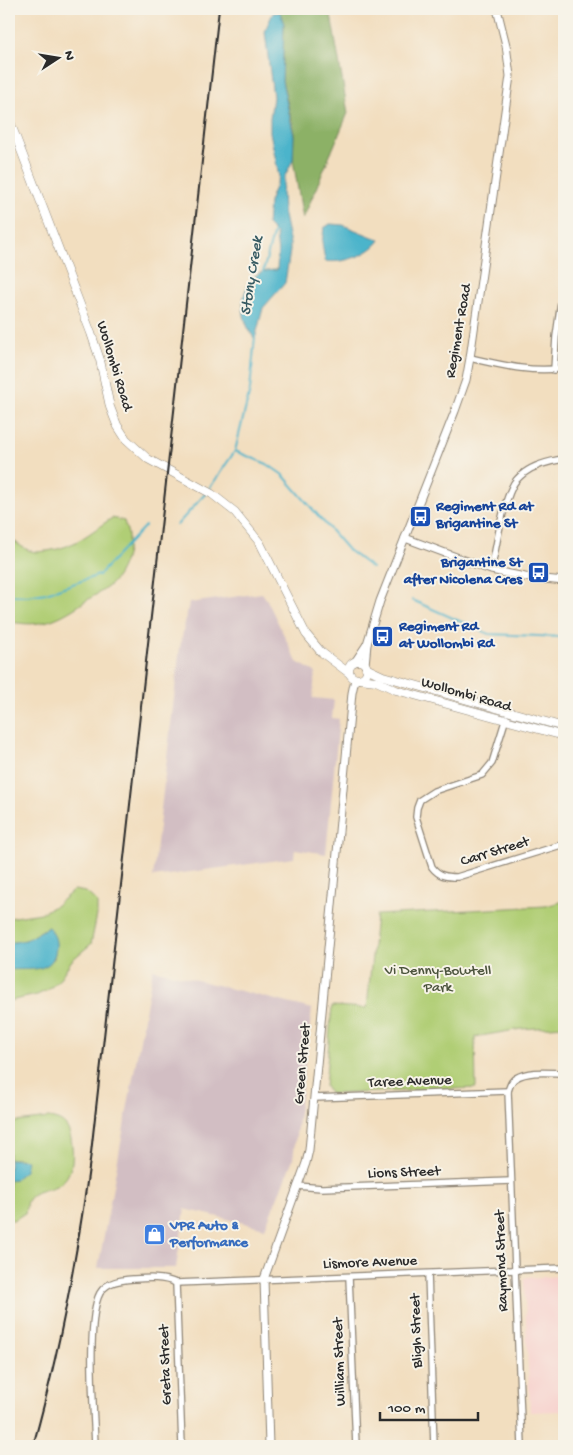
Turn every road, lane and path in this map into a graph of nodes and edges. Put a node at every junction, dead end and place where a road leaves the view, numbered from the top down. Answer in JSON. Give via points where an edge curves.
{"nodes":[{"id":1,"x":497,"y":9,"type":"edge"},
{"id":2,"x":9,"y":119,"type":"edge"},
{"id":3,"x":564,"y":280,"type":"edge"},
{"id":4,"x":470,"y":358,"type":"junction"},
{"id":5,"x":564,"y":368,"type":"edge"},
{"id":6,"x":554,"y":370,"type":"junction"},
{"id":7,"x":564,"y":459,"type":"edge"},
{"id":8,"x":405,"y":538,"type":"junction"},
{"id":9,"x":491,"y":570,"type":"junction"},
{"id":10,"x":564,"y":581,"type":"edge"},
{"id":11,"x":367,"y":644,"type":"junction"},
{"id":12,"x":334,"y":661,"type":"junction"},
{"id":13,"x":354,"y":662,"type":"junction"},
{"id":14,"x":366,"y":667,"type":"junction"},
{"id":15,"x":349,"y":673,"type":"junction"},
{"id":16,"x":358,"y":679,"type":"junction"},
{"id":17,"x":508,"y":711,"type":"junction"},
{"id":18,"x":505,"y":721,"type":"junction"},
{"id":19,"x":564,"y":727,"type":"edge"},
{"id":20,"x":564,"y":736,"type":"edge"},
{"id":21,"x":564,"y":844,"type":"edge"},
{"id":22,"x":564,"y":1073,"type":"edge"},
{"id":23,"x":508,"y":1091,"type":"junction"},
{"id":24,"x":314,"y":1098,"type":"junction"},
{"id":25,"x":511,"y":1181,"type":"junction"},
{"id":26,"x":297,"y":1186,"type":"junction"},
{"id":27,"x":564,"y":1268,"type":"edge"},
{"id":28,"x":515,"y":1270,"type":"junction"},
{"id":29,"x":428,"y":1274,"type":"junction"},
{"id":30,"x":349,"y":1276,"type":"junction"},
{"id":31,"x":264,"y":1279,"type":"junction"},
{"id":32,"x":176,"y":1283,"type":"junction"},
{"id":33,"x":95,"y":1446,"type":"edge"},
{"id":34,"x":182,"y":1446,"type":"edge"},
{"id":35,"x":269,"y":1446,"type":"edge"},
{"id":36,"x":356,"y":1446,"type":"edge"},
{"id":37,"x":434,"y":1446,"type":"edge"},
{"id":38,"x":522,"y":1446,"type":"edge"}],
"edges":[{"from":1,"to":4,"type":"street","name":"Regiment Road","via":[[510,76]]},
{"from":2,"to":12,"type":"main road","name":"Wollombi Road","via":[[91,333],[117,425],[142,454],[224,502],[235,512],[260,543],[306,634],[321,652]]},
{"from":3,"to":6,"type":"street"},
{"from":4,"to":6,"type":"street","via":[[511,367]]},
{"from":4,"to":8,"type":"street","name":"Regiment Road","via":[[455,411]]},
{"from":5,"to":6,"type":"street"},
{"from":7,"to":9,"type":"street","via":[[534,466],[512,486]]},
{"from":8,"to":9,"type":"street"},
{"from":8,"to":11,"type":"street","name":"Regiment Road"},
{"from":9,"to":10,"type":"street"},
{"from":11,"to":13,"type":"street","name":"Regiment Road"},
{"from":11,"to":14,"type":"street","name":"Regiment Road"},
{"from":12,"to":13,"type":"main road"},
{"from":12,"to":15,"type":"main road","name":"Wollombi Road"},
{"from":13,"to":14,"type":"main road"},
{"from":13,"to":15,"type":"main road"},
{"from":14,"to":16,"type":"main road","via":[[366,674]]},
{"from":14,"to":17,"type":"main road","name":"Wollombi Road","via":[[382,676]]},
{"from":15,"to":16,"type":"main road"},
{"from":16,"to":18,"type":"main road","name":"Wollombi Road","via":[[372,680]]},
{"from":16,"to":24,"type":"street","name":"Green Street","via":[[352,693]]},
{"from":17,"to":18,"type":"street","name":"Carr Street"},
{"from":17,"to":19,"type":"main road","name":"Wollombi Road"},
{"from":18,"to":20,"type":"main road","name":"Wollombi Road"},
{"from":18,"to":21,"type":"street","name":"Carr Street","via":[[492,763],[482,775],[434,791],[420,800],[416,817],[432,867],[443,876],[457,876]]},
{"from":22,"to":23,"type":"street","via":[[529,1074],[516,1078]]},
{"from":23,"to":24,"type":"street","name":"Taree Avenue"},
{"from":23,"to":25,"type":"street","name":"Raymond Street"},
{"from":24,"to":26,"type":"street","name":"Green Street","via":[[306,1162]]},
{"from":25,"to":26,"type":"street","name":"Lions Street","via":[[322,1188]]},
{"from":25,"to":28,"type":"street","name":"Raymond Street"},
{"from":26,"to":31,"type":"street","name":"Green Street"},
{"from":27,"to":28,"type":"street","name":"Lismore Avenue"},
{"from":28,"to":29,"type":"street","name":"Lismore Avenue"},
{"from":28,"to":38,"type":"street","name":"Raymond Street"},
{"from":29,"to":30,"type":"street","name":"Lismore Avenue"},
{"from":29,"to":37,"type":"street","name":"Bligh Street"},
{"from":30,"to":31,"type":"street","name":"Lismore Avenue"},
{"from":30,"to":36,"type":"street","name":"William Street"},
{"from":31,"to":32,"type":"street","name":"Lismore Avenue"},
{"from":31,"to":35,"type":"street","name":"Green Street"},
{"from":32,"to":33,"type":"street","name":"Lismore Avenue","via":[[166,1279],[123,1280],[110,1283],[100,1293],[93,1336]]},
{"from":32,"to":34,"type":"street","name":"Greta Street"}]}
